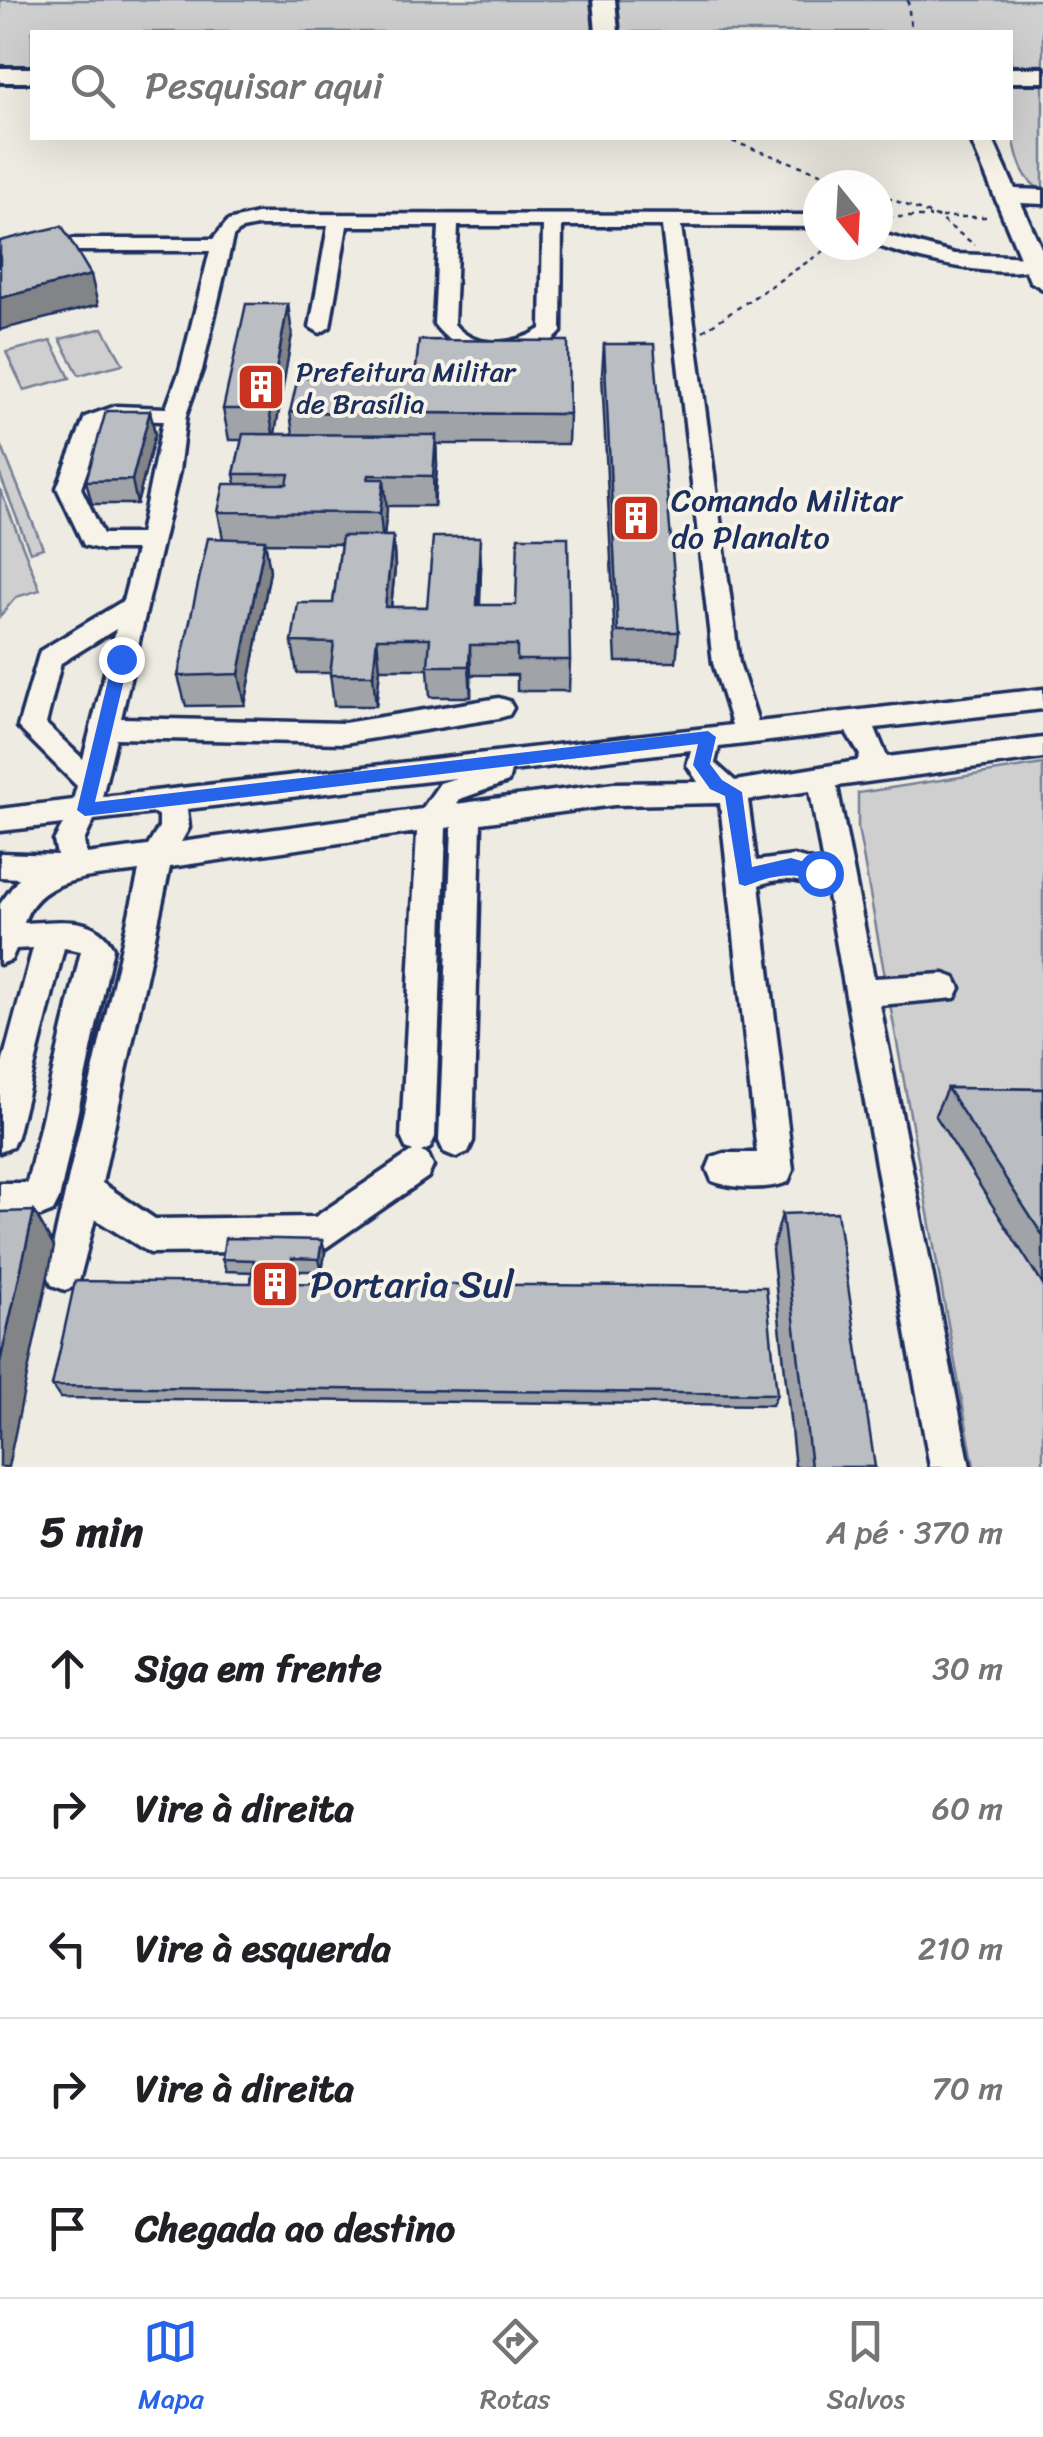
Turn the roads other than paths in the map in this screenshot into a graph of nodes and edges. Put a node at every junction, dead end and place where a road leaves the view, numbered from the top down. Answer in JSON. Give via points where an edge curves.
{"nodes":[{"id":1,"x":604,"y":0,"type":"edge"},
{"id":2,"x":606,"y":30,"type":"edge"},
{"id":3,"x":0,"y":75,"type":"edge"},
{"id":4,"x":30,"y":75,"type":"edge"},
{"id":5,"x":1013,"y":75,"type":"edge"},
{"id":6,"x":1043,"y":75,"type":"edge"},
{"id":7,"x":983,"y":140,"type":"edge"},
{"id":8,"x":1008,"y":196,"type":"junction"},
{"id":9,"x":1043,"y":196,"type":"edge"},
{"id":10,"x":450,"y":220,"type":"junction"},
{"id":11,"x":552,"y":220,"type":"junction"},
{"id":12,"x":671,"y":220,"type":"junction"},
{"id":13,"x":338,"y":221,"type":"junction"},
{"id":14,"x":803,"y":221,"type":"edge"},
{"id":15,"x":893,"y":244,"type":"edge"},
{"id":16,"x":221,"y":245,"type":"junction"},
{"id":17,"x":0,"y":259,"type":"edge"},
{"id":18,"x":1039,"y":272,"type":"edge"},
{"id":19,"x":320,"y":327,"type":"dead end"},
{"id":20,"x":175,"y":415,"type":"junction"},
{"id":21,"x":150,"y":542,"type":"junction"},
{"id":22,"x":134,"y":606,"type":"junction"},
{"id":23,"x":1043,"y":700,"type":"edge"},
{"id":24,"x":498,"y":708,"type":"dead end"},
{"id":25,"x":851,"y":720,"type":"junction"},
{"id":26,"x":104,"y":728,"type":"junction"},
{"id":27,"x":748,"y":732,"type":"junction"},
{"id":28,"x":708,"y":737,"type":"junction"},
{"id":29,"x":1043,"y":748,"type":"edge"},
{"id":30,"x":562,"y":756,"type":"junction"},
{"id":31,"x":868,"y":772,"type":"junction"},
{"id":32,"x":822,"y":781,"type":"junction"},
{"id":33,"x":733,"y":792,"type":"junction"},
{"id":34,"x":88,"y":797,"type":"junction"},
{"id":35,"x":158,"y":801,"type":"junction"},
{"id":36,"x":467,"y":814,"type":"junction"},
{"id":37,"x":432,"y":817,"type":"junction"},
{"id":38,"x":3,"y":819,"type":"edge"},
{"id":39,"x":157,"y":858,"type":"junction"},
{"id":40,"x":0,"y":865,"type":"edge"},
{"id":41,"x":74,"y":868,"type":"junction"},
{"id":42,"x":745,"y":878,"type":"junction"},
{"id":43,"x":841,"y":888,"type":"junction"},
{"id":44,"x":0,"y":896,"type":"edge"},
{"id":45,"x":1,"y":932,"type":"edge"},
{"id":46,"x":52,"y":936,"type":"junction"},
{"id":47,"x":944,"y":988,"type":"dead end"},
{"id":48,"x":862,"y":992,"type":"junction"},
{"id":49,"x":0,"y":1136,"type":"edge"},
{"id":50,"x":456,"y":1141,"type":"dead end"},
{"id":51,"x":724,"y":1169,"type":"dead end"},
{"id":52,"x":83,"y":1190,"type":"junction"},
{"id":53,"x":0,"y":1200,"type":"edge"},
{"id":54,"x":65,"y":1272,"type":"dead end"},
{"id":55,"x":950,"y":1467,"type":"edge"}],
"edges":[{"from":1,"to":2,"type":"highway"},
{"from":3,"to":4,"type":"highway"},
{"from":5,"to":6,"type":"highway"},
{"from":7,"to":8,"type":"main road"},
{"from":8,"to":9,"type":"main road"},
{"from":8,"to":18,"type":"main road"},
{"from":10,"to":11,"type":"street"},
{"from":10,"to":11,"type":"street","via":[[444,324],[450,336],[473,347],[527,347],[553,325]]},
{"from":10,"to":13,"type":"street"},
{"from":11,"to":12,"type":"street"},
{"from":12,"to":14,"type":"street"},
{"from":12,"to":27,"type":"street","via":[[726,663]]},
{"from":13,"to":16,"type":"street","via":[[257,220],[234,226]]},
{"from":13,"to":19,"type":"street"},
{"from":15,"to":18,"type":"street","via":[[939,260]]},
{"from":16,"to":17,"type":"street","via":[[71,244]]},
{"from":16,"to":20,"type":"street"},
{"from":20,"to":21,"type":"street"},
{"from":20,"to":21,"type":"street","via":[[116,413],[93,422],[69,488],[93,538]]},
{"from":21,"to":22,"type":"street"},
{"from":22,"to":26,"type":"street"},
{"from":22,"to":34,"type":"street","via":[[48,658],[32,727]]},
{"from":23,"to":25,"type":"street"},
{"from":24,"to":26,"type":"street","via":[[344,733]]},
{"from":25,"to":27,"type":"street"},
{"from":25,"to":31,"type":"street","via":[[874,755]]},
{"from":26,"to":34,"type":"street"},
{"from":27,"to":28,"type":"street"},
{"from":28,"to":30,"type":"street"},
{"from":28,"to":33,"type":"street","via":[[701,765]]},
{"from":29,"to":31,"type":"street"},
{"from":30,"to":35,"type":"street"},
{"from":30,"to":37,"type":"street","via":[[450,790]]},
{"from":31,"to":32,"type":"street"},
{"from":32,"to":33,"type":"street"},
{"from":32,"to":43,"type":"street"},
{"from":33,"to":36,"type":"street","via":[[642,791]]},
{"from":33,"to":42,"type":"street"},
{"from":34,"to":35,"type":"street"},
{"from":34,"to":38,"type":"street"},
{"from":34,"to":41,"type":"street","via":[[69,840]]},
{"from":35,"to":39,"type":"street","via":[[175,820]]},
{"from":36,"to":37,"type":"street"},
{"from":36,"to":50,"type":"street"},
{"from":37,"to":39,"type":"street"},
{"from":37,"to":52,"type":"street","via":[[417,1152],[321,1234],[150,1236]]},
{"from":39,"to":41,"type":"street"},
{"from":39,"to":52,"type":"street"},
{"from":40,"to":41,"type":"street"},
{"from":41,"to":45,"type":"street","via":[[29,883]]},
{"from":42,"to":43,"type":"street","via":[[791,865]]},
{"from":42,"to":51,"type":"street","via":[[776,1170]]},
{"from":43,"to":48,"type":"street"},
{"from":44,"to":45,"type":"street"},
{"from":45,"to":46,"type":"street"},
{"from":46,"to":49,"type":"street"},
{"from":46,"to":53,"type":"street","via":[[86,935],[96,948],[41,1198]]},
{"from":47,"to":48,"type":"street"},
{"from":48,"to":55,"type":"street"},
{"from":52,"to":54,"type":"street"}]}
